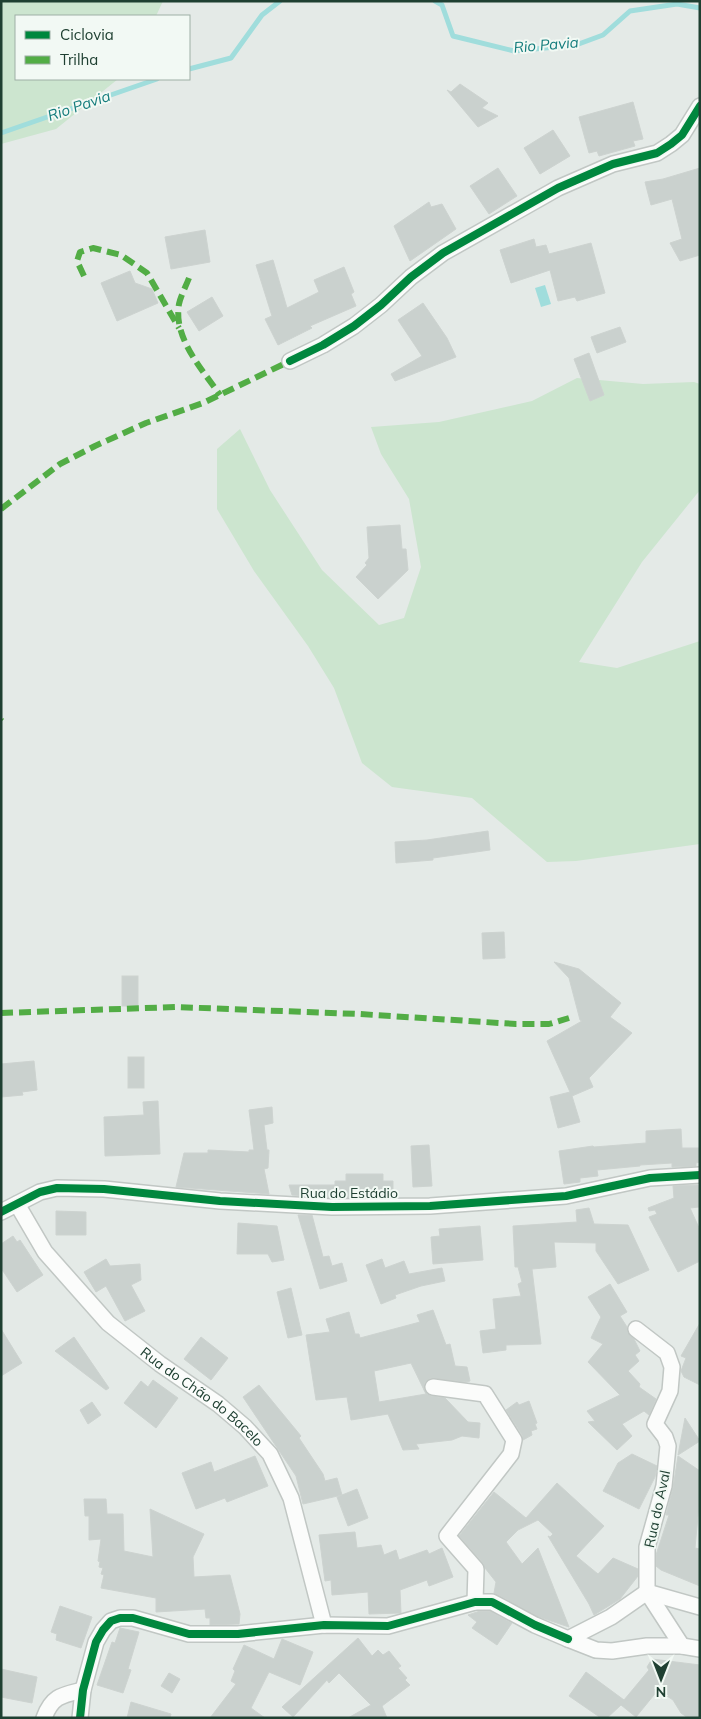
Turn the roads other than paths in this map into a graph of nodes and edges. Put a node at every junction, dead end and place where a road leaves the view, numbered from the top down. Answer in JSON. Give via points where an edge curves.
{"nodes":[{"id":1,"x":700,"y":106,"type":"edge"},
{"id":2,"x":290,"y":361,"type":"dead end"},
{"id":3,"x":700,"y":1175,"type":"edge"},
{"id":4,"x":17,"y":1204,"type":"junction"},
{"id":5,"x":1,"y":1212,"type":"edge"},
{"id":6,"x":636,"y":1330,"type":"dead end"},
{"id":7,"x":433,"y":1387,"type":"dead end"},
{"id":8,"x":647,"y":1592,"type":"junction"},
{"id":9,"x":475,"y":1602,"type":"junction"},
{"id":10,"x":700,"y":1607,"type":"edge"},
{"id":11,"x":324,"y":1625,"type":"junction"},
{"id":12,"x":568,"y":1639,"type":"junction"},
{"id":13,"x":682,"y":1646,"type":"junction"},
{"id":14,"x":700,"y":1649,"type":"edge"},
{"id":15,"x":83,"y":1690,"type":"junction"},
{"id":16,"x":44,"y":1718,"type":"edge"},
{"id":17,"x":80,"y":1718,"type":"edge"}],
"edges":[{"from":1,"to":2,"type":"street","via":[[682,134],[657,153],[613,164],[558,188],[443,253],[354,326]]},
{"from":3,"to":4,"type":"street","name":"Rua do Estádio","via":[[650,1178],[566,1196],[430,1206],[332,1207],[57,1188],[40,1192]]},
{"from":4,"to":5,"type":"street","name":"Rua do Estádio"},
{"from":4,"to":11,"type":"street","name":"Rua do Chão do Bacelo","via":[[45,1252],[108,1323],[218,1404],[270,1454],[291,1498]]},
{"from":6,"to":8,"type":"street","name":"Rua do Aval","via":[[667,1353],[672,1367],[670,1390],[655,1424],[668,1446],[664,1486],[648,1547]]},
{"from":7,"to":9,"type":"street","via":[[485,1394],[514,1440],[511,1454],[447,1536],[476,1569]]},
{"from":8,"to":10,"type":"street"},
{"from":8,"to":12,"type":"street","via":[[611,1617]]},
{"from":8,"to":13,"type":"street"},
{"from":9,"to":11,"type":"street","via":[[388,1626]]},
{"from":9,"to":12,"type":"street","via":[[492,1602]]},
{"from":11,"to":15,"type":"street","via":[[238,1634],[189,1634],[133,1618],[120,1618],[111,1621],[96,1642]]},
{"from":12,"to":13,"type":"street","via":[[596,1650]]},
{"from":13,"to":14,"type":"street"},
{"from":15,"to":16,"type":"street","via":[[60,1695],[48,1707]]},
{"from":15,"to":17,"type":"street"}]}
